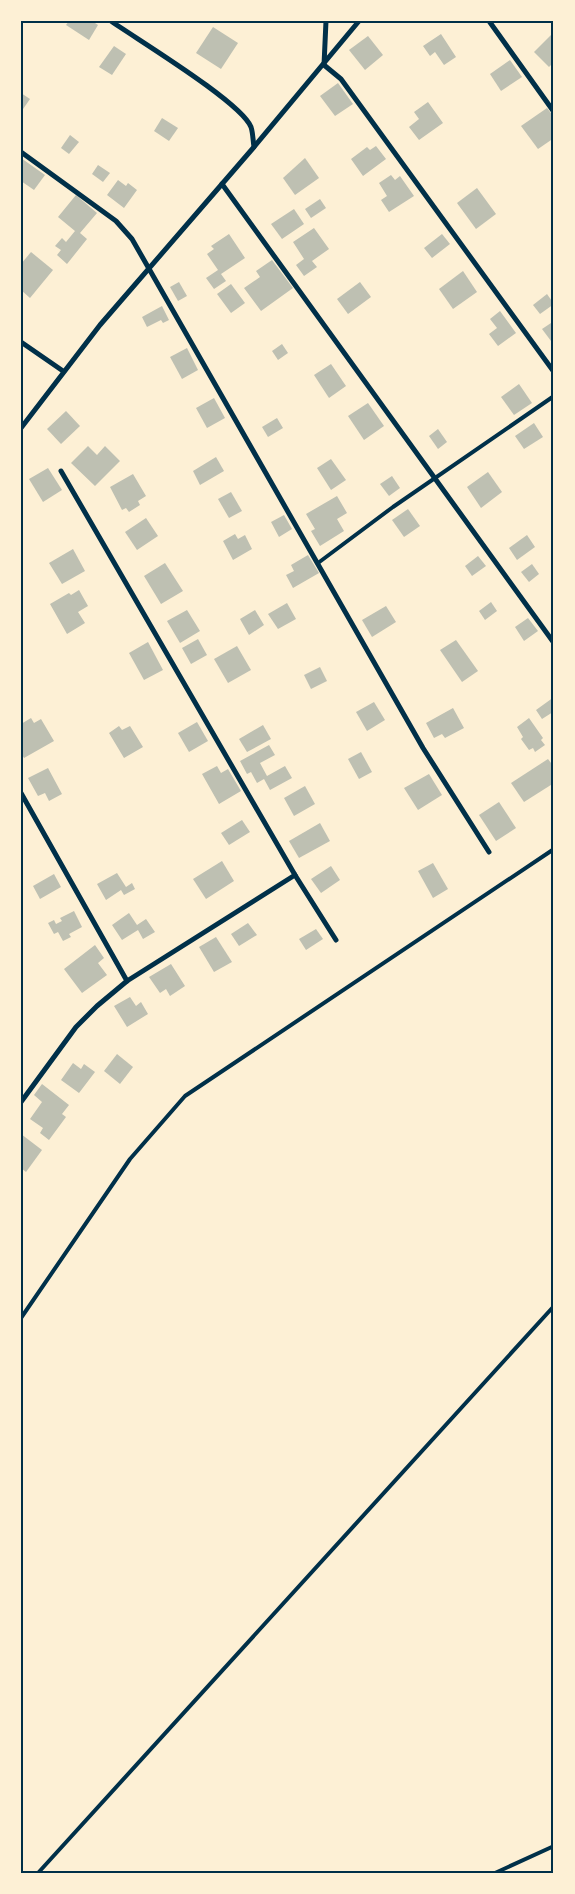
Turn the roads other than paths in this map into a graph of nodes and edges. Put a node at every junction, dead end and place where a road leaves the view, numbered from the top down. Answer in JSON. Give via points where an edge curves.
{"nodes":[{"id":1,"x":111,"y":21,"type":"edge"},
{"id":2,"x":326,"y":21,"type":"edge"},
{"id":3,"x":359,"y":21,"type":"edge"},
{"id":4,"x":490,"y":21,"type":"edge"},
{"id":5,"x":324,"y":65,"type":"junction"},
{"id":6,"x":554,"y":112,"type":"edge"},
{"id":7,"x":254,"y":146,"type":"junction"},
{"id":8,"x":21,"y":152,"type":"edge"},
{"id":9,"x":222,"y":184,"type":"junction"},
{"id":10,"x":150,"y":268,"type":"junction"},
{"id":11,"x":21,"y":342,"type":"edge"},
{"id":12,"x":63,"y":371,"type":"junction"},
{"id":13,"x":554,"y":372,"type":"edge"},
{"id":14,"x":554,"y":396,"type":"edge"},
{"id":15,"x":21,"y":428,"type":"edge"},
{"id":16,"x":62,"y":471,"type":"dead end"},
{"id":17,"x":435,"y":478,"type":"junction"},
{"id":18,"x":318,"y":562,"type":"junction"},
{"id":19,"x":554,"y":643,"type":"edge"},
{"id":20,"x":21,"y":793,"type":"edge"},
{"id":21,"x":554,"y":849,"type":"edge"},
{"id":22,"x":488,"y":852,"type":"dead end"},
{"id":23,"x":295,"y":875,"type":"junction"},
{"id":24,"x":336,"y":940,"type":"dead end"},
{"id":25,"x":127,"y":981,"type":"junction"},
{"id":26,"x":21,"y":1102,"type":"edge"},
{"id":27,"x":554,"y":1306,"type":"edge"},
{"id":28,"x":21,"y":1318,"type":"edge"},
{"id":29,"x":554,"y":1846,"type":"edge"},
{"id":30,"x":38,"y":1873,"type":"edge"},
{"id":31,"x":496,"y":1873,"type":"edge"}],
"edges":[{"from":1,"to":7,"type":"street","via":[[238,110],[251,127]]},
{"from":2,"to":5,"type":"street"},
{"from":3,"to":5,"type":"street"},
{"from":4,"to":6,"type":"street"},
{"from":5,"to":7,"type":"street"},
{"from":5,"to":13,"type":"street","via":[[341,79]]},
{"from":7,"to":9,"type":"street"},
{"from":8,"to":10,"type":"street","via":[[116,221]]},
{"from":9,"to":10,"type":"street"},
{"from":9,"to":17,"type":"street"},
{"from":10,"to":12,"type":"street"},
{"from":10,"to":18,"type":"street"},
{"from":11,"to":12,"type":"street"},
{"from":12,"to":15,"type":"street"},
{"from":14,"to":17,"type":"lane"},
{"from":16,"to":23,"type":"street"},
{"from":17,"to":18,"type":"lane"},
{"from":17,"to":19,"type":"street"},
{"from":18,"to":22,"type":"street","via":[[423,748]]},
{"from":20,"to":25,"type":"street"},
{"from":21,"to":28,"type":"lane","via":[[185,1096],[130,1159]]},
{"from":23,"to":24,"type":"street"},
{"from":23,"to":25,"type":"street"},
{"from":25,"to":26,"type":"street","via":[[76,1027]]},
{"from":27,"to":30,"type":"lane"},
{"from":29,"to":31,"type":"lane"}]}
